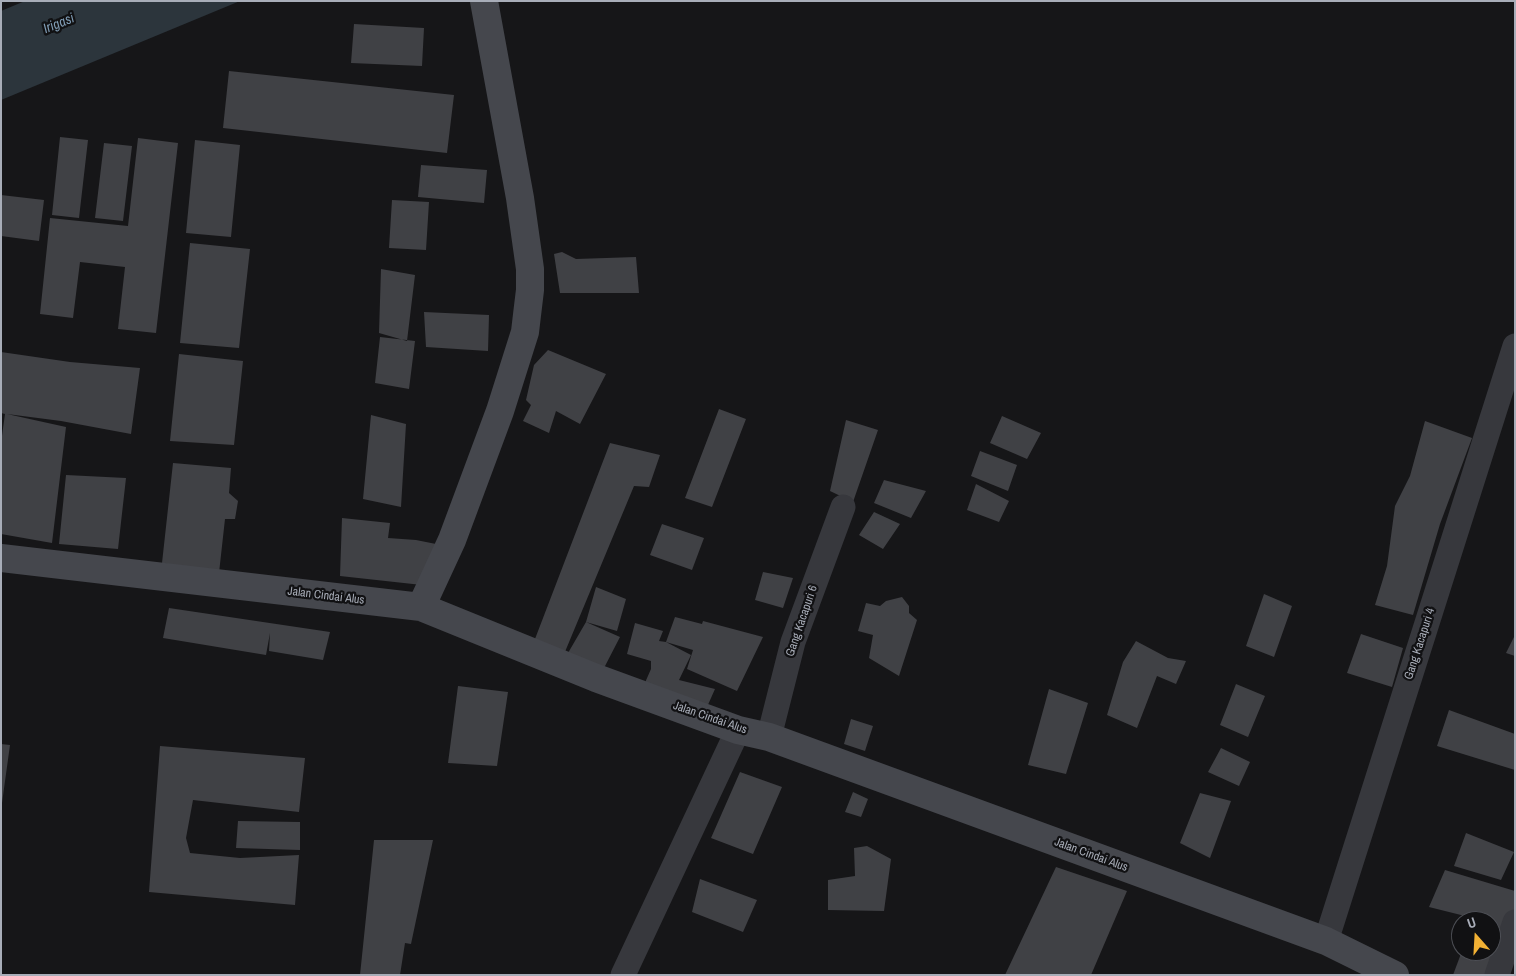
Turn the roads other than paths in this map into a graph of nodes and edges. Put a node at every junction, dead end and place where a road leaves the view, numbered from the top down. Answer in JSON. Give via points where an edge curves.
{"nodes":[{"id":1,"x":484,"y":1,"type":"edge"},
{"id":2,"x":1515,"y":346,"type":"edge"},
{"id":3,"x":843,"y":507,"type":"dead end"},
{"id":4,"x":1,"y":558,"type":"edge"},
{"id":5,"x":421,"y":607,"type":"junction"},
{"id":6,"x":738,"y":730,"type":"junction"},
{"id":7,"x":769,"y":736,"type":"junction"},
{"id":8,"x":1515,"y":922,"type":"edge"},
{"id":9,"x":1326,"y":941,"type":"junction"},
{"id":10,"x":623,"y":975,"type":"edge"},
{"id":11,"x":1395,"y":975,"type":"edge"},
{"id":12,"x":1496,"y":975,"type":"edge"}],
"edges":[{"from":1,"to":5,"type":"street","via":[[524,224],[530,290],[525,332],[494,428],[452,540]]},
{"from":2,"to":9,"type":"street","name":"Gang Kacapuri 4"},
{"from":3,"to":7,"type":"street","name":"Gang Kacapuri 6","via":[[794,642]]},
{"from":4,"to":5,"type":"street","name":"Jalan Cindai Alus"},
{"from":5,"to":6,"type":"street","name":"Jalan Cindai Alus","via":[[596,678]]},
{"from":6,"to":7,"type":"street","name":"Jalan Cindai Alus"},
{"from":6,"to":10,"type":"street"},
{"from":7,"to":9,"type":"street","name":"Jalan Cindai Alus"},
{"from":8,"to":12,"type":"street"},
{"from":9,"to":11,"type":"street","name":"Jalan Cindai Alus"}]}
